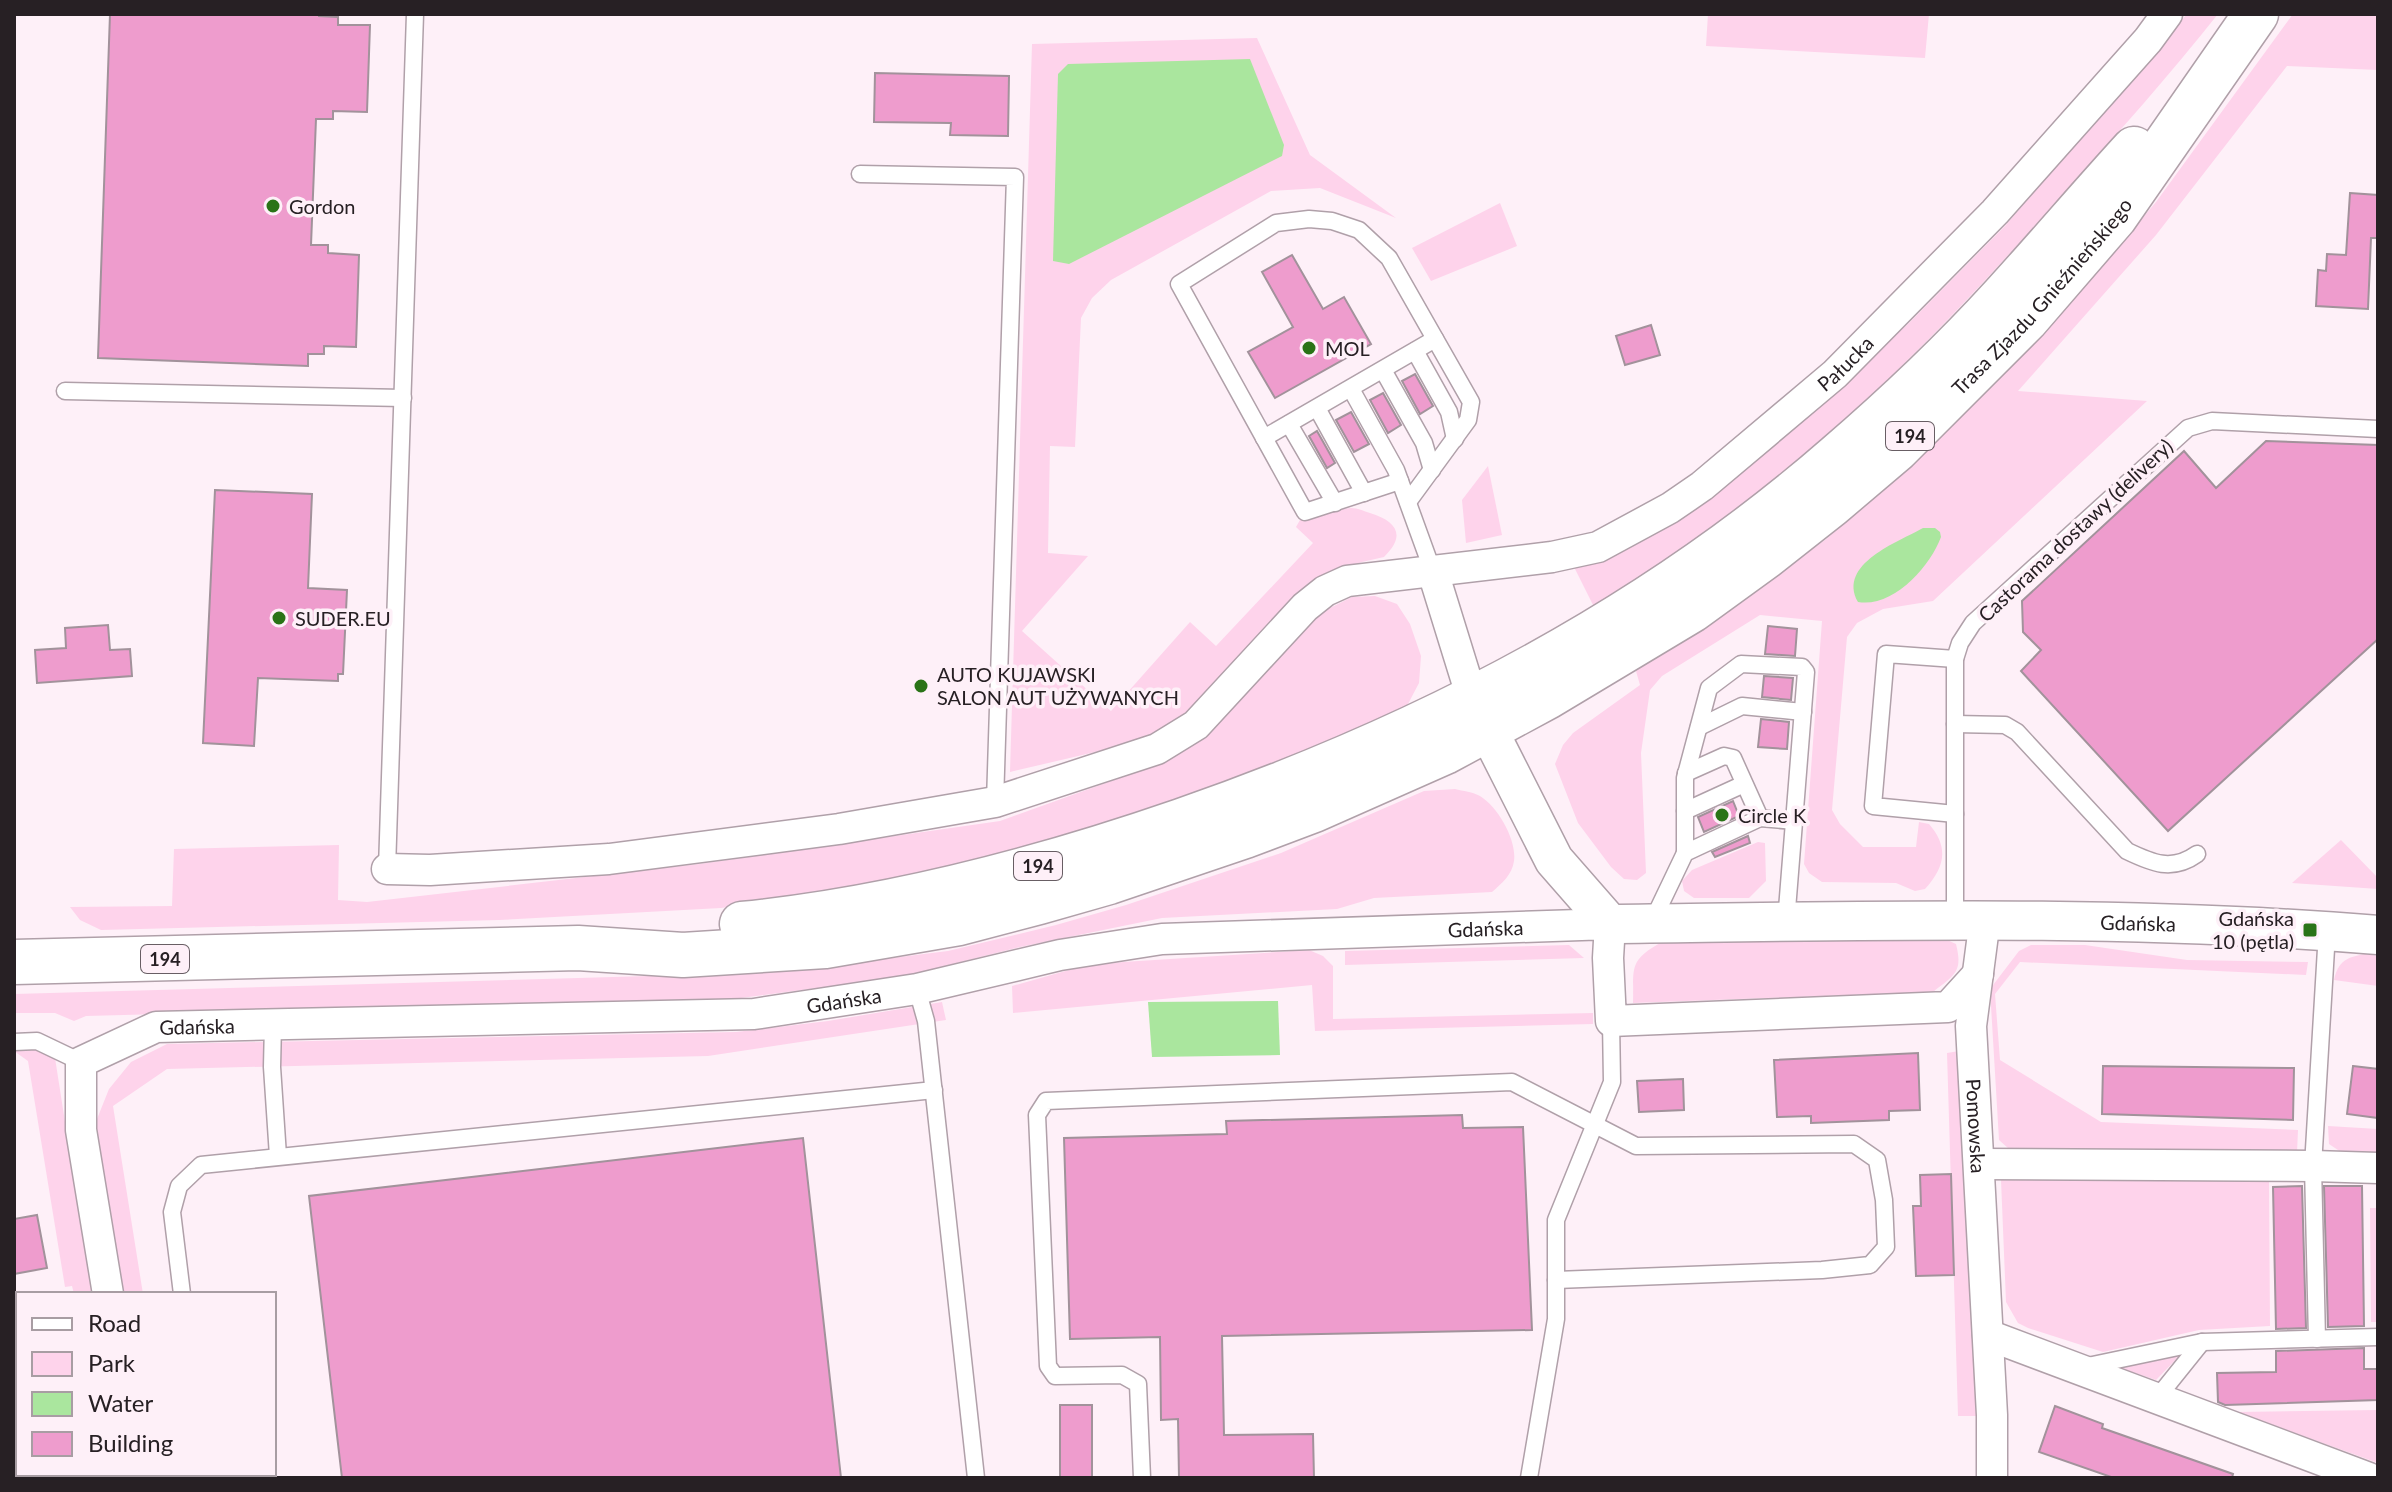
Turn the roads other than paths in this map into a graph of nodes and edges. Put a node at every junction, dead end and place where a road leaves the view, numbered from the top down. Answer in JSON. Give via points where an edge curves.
{"nodes":[{"id":1,"x":415,"y":14,"type":"edge"},
{"id":2,"x":2167,"y":14,"type":"edge"},
{"id":3,"x":2247,"y":27,"type":"edge"},
{"id":4,"x":860,"y":174,"type":"dead end"},
{"id":5,"x":1435,"y":339,"type":"junction"},
{"id":6,"x":1415,"y":351,"type":"junction"},
{"id":7,"x":1383,"y":370,"type":"junction"},
{"id":8,"x":1351,"y":389,"type":"junction"},
{"id":9,"x":65,"y":391,"type":"dead end"},
{"id":10,"x":403,"y":398,"type":"junction"},
{"id":11,"x":1317,"y":408,"type":"junction"},
{"id":12,"x":1289,"y":424,"type":"junction"},
{"id":13,"x":2378,"y":429,"type":"edge"},
{"id":14,"x":1264,"y":438,"type":"junction"},
{"id":15,"x":1455,"y":439,"type":"junction"},
{"id":16,"x":1432,"y":470,"type":"junction"},
{"id":17,"x":1400,"y":481,"type":"junction"},
{"id":18,"x":1364,"y":493,"type":"junction"},
{"id":19,"x":1408,"y":502,"type":"junction"},
{"id":20,"x":1335,"y":503,"type":"junction"},
{"id":21,"x":1433,"y":572,"type":"junction"},
{"id":22,"x":1955,"y":659,"type":"junction"},
{"id":23,"x":1803,"y":712,"type":"junction"},
{"id":24,"x":1480,"y":714,"type":"junction"},
{"id":25,"x":1955,"y":724,"type":"junction"},
{"id":26,"x":1699,"y":727,"type":"junction"},
{"id":27,"x":1686,"y":773,"type":"junction"},
{"id":28,"x":1744,"y":784,"type":"junction"},
{"id":29,"x":995,"y":802,"type":"junction"},
{"id":30,"x":1685,"y":811,"type":"junction"},
{"id":31,"x":1955,"y":814,"type":"junction"},
{"id":32,"x":1760,"y":818,"type":"junction"},
{"id":33,"x":1794,"y":821,"type":"junction"},
{"id":34,"x":1685,"y":853,"type":"junction"},
{"id":35,"x":2197,"y":854,"type":"dead end"},
{"id":36,"x":387,"y":869,"type":"joint"},
{"id":37,"x":1970,"y":919,"type":"junction"},
{"id":38,"x":1786,"y":922,"type":"junction"},
{"id":39,"x":1610,"y":924,"type":"junction"},
{"id":40,"x":1652,"y":924,"type":"junction"},
{"id":41,"x":2327,"y":930,"type":"junction"},
{"id":42,"x":2378,"y":935,"type":"edge"},
{"id":43,"x":18,"y":962,"type":"edge"},
{"id":44,"x":1978,"y":974,"type":"junction"},
{"id":45,"x":917,"y":989,"type":"junction"},
{"id":46,"x":1611,"y":1021,"type":"junction"},
{"id":47,"x":273,"y":1024,"type":"junction"},
{"id":48,"x":14,"y":1042,"type":"edge"},
{"id":49,"x":81,"y":1062,"type":"junction"},
{"id":50,"x":934,"y":1090,"type":"junction"},
{"id":51,"x":1595,"y":1124,"type":"junction"},
{"id":52,"x":278,"y":1156,"type":"junction"},
{"id":53,"x":1979,"y":1164,"type":"junction"},
{"id":54,"x":2313,"y":1166,"type":"junction"},
{"id":55,"x":2378,"y":1168,"type":"edge"},
{"id":56,"x":1556,"y":1280,"type":"junction"},
{"id":57,"x":108,"y":1292,"type":"edge"},
{"id":58,"x":182,"y":1292,"type":"edge"},
{"id":59,"x":1988,"y":1335,"type":"junction"},
{"id":60,"x":2378,"y":1337,"type":"edge"},
{"id":61,"x":2317,"y":1339,"type":"junction"},
{"id":62,"x":2202,"y":1342,"type":"junction"},
{"id":63,"x":2078,"y":1369,"type":"junction"},
{"id":64,"x":2157,"y":1398,"type":"junction"},
{"id":65,"x":976,"y":1478,"type":"edge"},
{"id":66,"x":1142,"y":1478,"type":"edge"},
{"id":67,"x":1529,"y":1478,"type":"edge"},
{"id":68,"x":1992,"y":1478,"type":"edge"},
{"id":69,"x":2369,"y":1478,"type":"edge"}],
"edges":[{"from":1,"to":10,"type":"lane"},
{"from":2,"to":21,"type":"street","name":"Pałucka","via":[[1995,212],[1835,374],[1702,486],[1598,547]]},
{"from":3,"to":24,"type":"main road","name":"Trasa Zjazdu Gnieźnieńskiego","number":"194","via":[[2115,217],[2026,320],[1897,449],[1692,610]]},
{"from":4,"to":29,"type":"lane","via":[[1015,177]]},
{"from":5,"to":6,"type":"lane"},
{"from":5,"to":14,"type":"lane","via":[[1389,258],[1359,230],[1309,219],[1276,223],[1179,284]]},
{"from":5,"to":15,"type":"lane","via":[[1471,402],[1468,420]]},
{"from":6,"to":7,"type":"lane"},
{"from":6,"to":15,"type":"lane","via":[[1449,412]]},
{"from":7,"to":8,"type":"lane"},
{"from":7,"to":16,"type":"lane","via":[[1424,443]]},
{"from":8,"to":11,"type":"lane"},
{"from":8,"to":17,"type":"lane"},
{"from":9,"to":10,"type":"lane"},
{"from":10,"to":36,"type":"lane"},
{"from":11,"to":12,"type":"lane"},
{"from":11,"to":18,"type":"lane"},
{"from":12,"to":14,"type":"lane"},
{"from":12,"to":20,"type":"lane"},
{"from":13,"to":22,"type":"lane","name":"Castorama dostawy (delivery)","via":[[2212,421],[2188,428],[1973,623]]},
{"from":14,"to":20,"type":"lane","via":[[1305,512]]},
{"from":15,"to":16,"type":"lane"},
{"from":16,"to":19,"type":"lane"},
{"from":17,"to":18,"type":"lane"},
{"from":17,"to":19,"type":"lane"},
{"from":18,"to":20,"type":"lane"},
{"from":19,"to":21,"type":"lane"},
{"from":21,"to":24,"type":"street"},
{"from":21,"to":29,"type":"street","via":[[1347,581],[1325,591],[1196,725],[1157,749]]},
{"from":22,"to":25,"type":"lane","name":"Castorama dostawy (delivery)"},
{"from":22,"to":31,"type":"lane","via":[[1886,654],[1873,806]]},
{"from":23,"to":26,"type":"lane","via":[[1742,706]]},
{"from":23,"to":26,"type":"lane","via":[[1802,667],[1741,664],[1709,688]]},
{"from":23,"to":33,"type":"lane"},
{"from":24,"to":39,"type":"street","via":[[1554,860]]},
{"from":24,"to":43,"type":"main road","number":"194","via":[[1314,810],[1245,836],[1109,882],[959,923],[825,946],[683,955],[578,948]]},
{"from":25,"to":31,"type":"lane","name":"Castorama dostawy (delivery)"},
{"from":25,"to":35,"type":"lane","via":[[2005,725],[2017,732],[2127,851],[2171,866]]},
{"from":26,"to":27,"type":"lane"},
{"from":27,"to":28,"type":"lane","via":[[1724,756],[1733,758]]},
{"from":27,"to":30,"type":"lane"},
{"from":28,"to":30,"type":"lane"},
{"from":28,"to":32,"type":"lane"},
{"from":29,"to":36,"type":"street","via":[[609,859]]},
{"from":30,"to":34,"type":"lane"},
{"from":31,"to":37,"type":"lane","name":"Castorama dostawy (delivery)"},
{"from":32,"to":33,"type":"lane"},
{"from":32,"to":34,"type":"lane"},
{"from":33,"to":38,"type":"lane"},
{"from":34,"to":40,"type":"lane"},
{"from":37,"to":38,"type":"street","name":"Gdańska"},
{"from":37,"to":41,"type":"street","name":"Gdańska"},
{"from":37,"to":44,"type":"street","name":"Pomowska"},
{"from":38,"to":40,"type":"street","name":"Gdańska"},
{"from":39,"to":40,"type":"street","name":"Gdańska"},
{"from":39,"to":45,"type":"street","name":"Gdańska","via":[[1162,939],[1060,955]]},
{"from":39,"to":46,"type":"street"},
{"from":41,"to":42,"type":"street","name":"Gdańska"},
{"from":41,"to":54,"type":"lane"},
{"from":44,"to":46,"type":"street","via":[[1948,1007]]},
{"from":44,"to":53,"type":"street","name":"Pomowska","via":[[1971,1026]]},
{"from":45,"to":47,"type":"street","name":"Gdańska","via":[[754,1014]]},
{"from":45,"to":50,"type":"lane"},
{"from":46,"to":51,"type":"lane","via":[[1612,1082]]},
{"from":47,"to":49,"type":"street","name":"Gdańska","via":[[156,1027]]},
{"from":47,"to":52,"type":"lane"},
{"from":48,"to":49,"type":"lane","via":[[37,1041]]},
{"from":49,"to":57,"type":"street","via":[[81,1130]]},
{"from":50,"to":52,"type":"lane"},
{"from":50,"to":65,"type":"lane"},
{"from":51,"to":56,"type":"lane","via":[[1556,1220]]},
{"from":51,"to":56,"type":"lane","via":[[1636,1146],[1854,1144],[1877,1160],[1886,1247],[1870,1265]]},
{"from":51,"to":66,"type":"lane","via":[[1512,1082],[1046,1101],[1037,1115],[1048,1366],[1055,1376],[1122,1375],[1138,1384]]},
{"from":52,"to":58,"type":"lane","via":[[201,1165],[179,1186],[172,1212]]},
{"from":53,"to":54,"type":"street"},
{"from":53,"to":59,"type":"street","name":"Pomowska"},
{"from":54,"to":55,"type":"street"},
{"from":54,"to":61,"type":"lane"},
{"from":56,"to":67,"type":"lane","via":[[1556,1319]]},
{"from":59,"to":63,"type":"street"},
{"from":59,"to":68,"type":"street","name":"Pomowska"},
{"from":60,"to":61,"type":"lane"},
{"from":61,"to":62,"type":"lane"},
{"from":62,"to":63,"type":"lane"},
{"from":62,"to":64,"type":"lane"},
{"from":63,"to":64,"type":"street"},
{"from":64,"to":69,"type":"street"}]}
